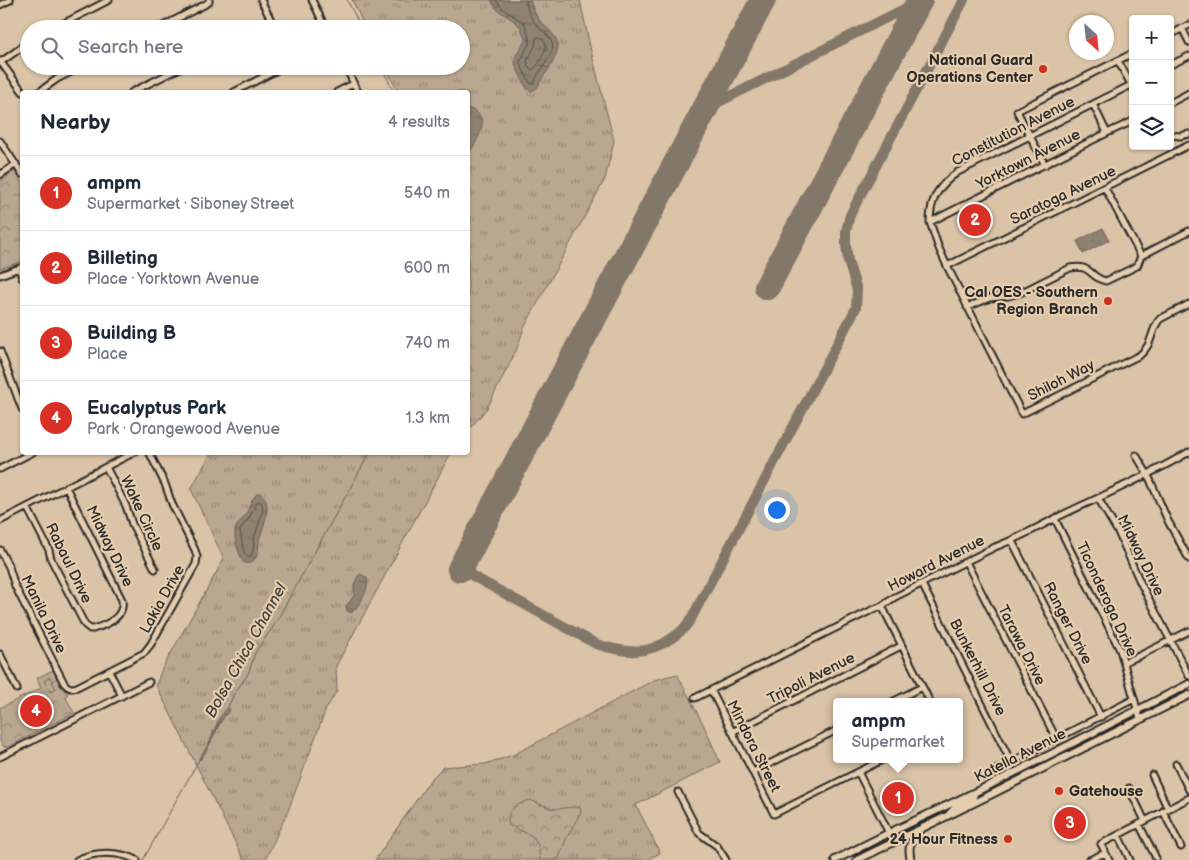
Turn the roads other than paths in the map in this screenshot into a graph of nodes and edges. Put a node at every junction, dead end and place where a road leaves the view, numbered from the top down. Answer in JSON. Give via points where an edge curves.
{"nodes":[{"id":1,"x":10,"y":0,"type":"edge"},
{"id":2,"x":109,"y":0,"type":"edge"},
{"id":3,"x":208,"y":0,"type":"edge"},
{"id":4,"x":261,"y":0,"type":"edge"},
{"id":5,"x":312,"y":0,"type":"edge"},
{"id":6,"x":0,"y":5,"type":"edge"},
{"id":7,"x":70,"y":20,"type":"edge"},
{"id":8,"x":175,"y":20,"type":"edge"},
{"id":9,"x":271,"y":20,"type":"edge"},
{"id":10,"x":322,"y":20,"type":"edge"},
{"id":11,"x":1189,"y":25,"type":"edge"},
{"id":12,"x":1182,"y":28,"type":"junction"},
{"id":13,"x":1174,"y":32,"type":"edge"},
{"id":14,"x":1189,"y":42,"type":"edge"},
{"id":15,"x":20,"y":48,"type":"edge"},
{"id":16,"x":1129,"y":55,"type":"edge"},
{"id":17,"x":1189,"y":56,"type":"edge"},
{"id":18,"x":1118,"y":60,"type":"junction"},
{"id":19,"x":0,"y":61,"type":"edge"},
{"id":20,"x":1174,"y":63,"type":"edge"},
{"id":21,"x":65,"y":75,"type":"edge"},
{"id":22,"x":166,"y":75,"type":"edge"},
{"id":23,"x":268,"y":75,"type":"edge"},
{"id":24,"x":349,"y":75,"type":"edge"},
{"id":25,"x":1129,"y":80,"type":"edge"},
{"id":26,"x":353,"y":84,"type":"junction"},
{"id":27,"x":1129,"y":86,"type":"edge"},
{"id":28,"x":22,"y":90,"type":"edge"},
{"id":29,"x":42,"y":90,"type":"edge"},
{"id":30,"x":136,"y":90,"type":"edge"},
{"id":31,"x":238,"y":90,"type":"edge"},
{"id":32,"x":341,"y":90,"type":"edge"},
{"id":33,"x":357,"y":90,"type":"edge"},
{"id":34,"x":1189,"y":93,"type":"edge"},
{"id":35,"x":1174,"y":102,"type":"edge"},
{"id":36,"x":1093,"y":104,"type":"junction"},
{"id":37,"x":1129,"y":123,"type":"edge"},
{"id":38,"x":1107,"y":133,"type":"junction"},
{"id":39,"x":1189,"y":134,"type":"edge"},
{"id":40,"x":1030,"y":135,"type":"junction"},
{"id":41,"x":1174,"y":135,"type":"edge"},
{"id":42,"x":0,"y":141,"type":"edge"},
{"id":43,"x":1189,"y":145,"type":"edge"},
{"id":44,"x":16,"y":164,"type":"junction"},
{"id":45,"x":1045,"y":164,"type":"junction"},
{"id":46,"x":20,"y":171,"type":"edge"},
{"id":47,"x":0,"y":175,"type":"edge"},
{"id":48,"x":1105,"y":188,"type":"junction"},
{"id":49,"x":930,"y":222,"type":"junction"},
{"id":50,"x":1189,"y":231,"type":"edge"},
{"id":51,"x":1140,"y":256,"type":"junction"},
{"id":52,"x":947,"y":266,"type":"junction"},
{"id":53,"x":20,"y":267,"type":"edge"},
{"id":54,"x":0,"y":275,"type":"edge"},
{"id":55,"x":1189,"y":304,"type":"edge"},
{"id":56,"x":967,"y":308,"type":"junction"},
{"id":57,"x":0,"y":351,"type":"edge"},
{"id":58,"x":20,"y":404,"type":"edge"},
{"id":59,"x":1189,"y":452,"type":"edge"},
{"id":60,"x":27,"y":455,"type":"edge"},
{"id":61,"x":129,"y":455,"type":"edge"},
{"id":62,"x":151,"y":455,"type":"edge"},
{"id":63,"x":1136,"y":455,"type":"dead end"},
{"id":64,"x":106,"y":467,"type":"junction"},
{"id":65,"x":0,"y":469,"type":"edge"},
{"id":66,"x":1148,"y":475,"type":"junction"},
{"id":67,"x":66,"y":487,"type":"junction"},
{"id":68,"x":1098,"y":498,"type":"junction"},
{"id":69,"x":27,"y":507,"type":"junction"},
{"id":70,"x":1055,"y":519,"type":"junction"},
{"id":71,"x":0,"y":521,"type":"edge"},
{"id":72,"x":1012,"y":541,"type":"junction"},
{"id":73,"x":0,"y":550,"type":"edge"},
{"id":74,"x":1189,"y":559,"type":"edge"},
{"id":75,"x":966,"y":562,"type":"junction"},
{"id":76,"x":155,"y":569,"type":"dead end"},
{"id":77,"x":922,"y":584,"type":"junction"},
{"id":78,"x":882,"y":606,"type":"junction"},
{"id":79,"x":90,"y":629,"type":"joint"},
{"id":80,"x":1189,"y":631,"type":"edge"},
{"id":81,"x":1171,"y":640,"type":"junction"},
{"id":82,"x":901,"y":646,"type":"junction"},
{"id":83,"x":0,"y":654,"type":"edge"},
{"id":84,"x":1124,"y":662,"type":"junction"},
{"id":85,"x":109,"y":671,"type":"junction"},
{"id":86,"x":1189,"y":676,"type":"edge"},
{"id":87,"x":149,"y":682,"type":"dead end"},
{"id":88,"x":1189,"y":684,"type":"edge"},
{"id":89,"x":69,"y":687,"type":"joint"},
{"id":90,"x":922,"y":687,"type":"junction"},
{"id":91,"x":17,"y":689,"type":"dead end"},
{"id":92,"x":711,"y":690,"type":"junction"},
{"id":93,"x":1189,"y":694,"type":"edge"},
{"id":94,"x":122,"y":696,"type":"junction"},
{"id":95,"x":696,"y":698,"type":"dead end"},
{"id":96,"x":900,"y":698,"type":"edge"},
{"id":97,"x":928,"y":698,"type":"edge"},
{"id":98,"x":1134,"y":700,"type":"junction"},
{"id":99,"x":1137,"y":711,"type":"junction"},
{"id":100,"x":1101,"y":717,"type":"junction"},
{"id":101,"x":1140,"y":719,"type":"junction"},
{"id":102,"x":732,"y":732,"type":"junction"},
{"id":103,"x":833,"y":732,"type":"edge"},
{"id":104,"x":1057,"y":740,"type":"junction"},
{"id":105,"x":1,"y":754,"type":"edge"},
{"id":106,"x":1011,"y":762,"type":"junction"},
{"id":107,"x":876,"y":763,"type":"edge"},
{"id":108,"x":1176,"y":764,"type":"dead end"},
{"id":109,"x":753,"y":772,"type":"junction"},
{"id":110,"x":858,"y":772,"type":"junction"},
{"id":111,"x":992,"y":772,"type":"dead end"},
{"id":112,"x":1152,"y":775,"type":"dead end"},
{"id":113,"x":1129,"y":788,"type":"dead end"},
{"id":114,"x":1189,"y":790,"type":"edge"},
{"id":115,"x":678,"y":792,"type":"dead end"},
{"id":116,"x":975,"y":792,"type":"junction"},
{"id":117,"x":1188,"y":801,"type":"edge"},
{"id":118,"x":1166,"y":810,"type":"junction"},
{"id":119,"x":948,"y":816,"type":"junction"},
{"id":120,"x":1145,"y":821,"type":"junction"},
{"id":121,"x":1139,"y":824,"type":"junction"},
{"id":122,"x":922,"y":828,"type":"junction"},
{"id":123,"x":889,"y":833,"type":"junction"},
{"id":124,"x":1118,"y":835,"type":"junction"},
{"id":125,"x":1181,"y":847,"type":"dead end"},
{"id":126,"x":1105,"y":852,"type":"junction"},
{"id":127,"x":1156,"y":858,"type":"dead end"},
{"id":128,"x":77,"y":860,"type":"edge"},
{"id":129,"x":137,"y":860,"type":"edge"},
{"id":130,"x":726,"y":860,"type":"edge"},
{"id":131,"x":835,"y":860,"type":"edge"},
{"id":132,"x":857,"y":860,"type":"edge"},
{"id":133,"x":910,"y":860,"type":"edge"},
{"id":134,"x":1089,"y":860,"type":"edge"},
{"id":135,"x":1109,"y":860,"type":"edge"},
{"id":136,"x":1130,"y":860,"type":"edge"}],
"edges":[{"from":1,"to":6,"type":"street"},
{"from":2,"to":7,"type":"street"},
{"from":3,"to":8,"type":"street"},
{"from":4,"to":9,"type":"street"},
{"from":5,"to":10,"type":"street"},
{"from":11,"to":12,"type":"street"},
{"from":12,"to":13,"type":"street"},
{"from":12,"to":14,"type":"street"},
{"from":15,"to":19,"type":"street"},
{"from":16,"to":18,"type":"street"},
{"from":17,"to":20,"type":"street"},
{"from":18,"to":25,"type":"street"},
{"from":18,"to":40,"type":"street","via":[[1017,111]]},
{"from":19,"to":28,"type":"street"},
{"from":21,"to":29,"type":"street"},
{"from":22,"to":30,"type":"street"},
{"from":23,"to":31,"type":"street"},
{"from":24,"to":26,"type":"street"},
{"from":26,"to":32,"type":"street"},
{"from":26,"to":33,"type":"street"},
{"from":27,"to":36,"type":"street","name":"Constitution Avenue"},
{"from":34,"to":35,"type":"street"},
{"from":36,"to":38,"type":"street"},
{"from":36,"to":40,"type":"street","name":"Constitution Avenue"},
{"from":37,"to":38,"type":"street","name":"Yorktown Avenue"},
{"from":38,"to":45,"type":"street","name":"Yorktown Avenue"},
{"from":39,"to":41,"type":"street"},
{"from":40,"to":45,"type":"street"},
{"from":40,"to":49,"type":"street","name":"Constitution Avenue","via":[[946,180],[934,198]]},
{"from":42,"to":44,"type":"street"},
{"from":43,"to":48,"type":"street","name":"Saratoga Avenue"},
{"from":44,"to":46,"type":"street"},
{"from":44,"to":47,"type":"street"},
{"from":45,"to":49,"type":"street","name":"Yorktown Avenue"},
{"from":48,"to":51,"type":"street"},
{"from":48,"to":52,"type":"street","name":"Saratoga Avenue"},
{"from":49,"to":52,"type":"street","name":"Shiloh Way"},
{"from":50,"to":51,"type":"street"},
{"from":51,"to":56,"type":"street","via":[[1137,266],[1106,281],[1078,266],[1020,293],[990,298]]},
{"from":52,"to":56,"type":"street","name":"Shiloh Way"},
{"from":53,"to":54,"type":"street"},
{"from":55,"to":56,"type":"street","name":"Shiloh Way","via":[[1157,322],[1149,345],[1140,355],[1022,414]]},
{"from":57,"to":58,"type":"street"},
{"from":59,"to":66,"type":"street","name":"Howard Avenue"},
{"from":60,"to":65,"type":"street"},
{"from":61,"to":64,"type":"street"},
{"from":62,"to":85,"type":"street","name":"Lakia Drive","via":[[195,550],[196,564],[148,649]]},
{"from":63,"to":66,"type":"street"},
{"from":64,"to":67,"type":"street"},
{"from":64,"to":76,"type":"street","name":"Wake Circle"},
{"from":66,"to":68,"type":"street","name":"Howard Avenue"},
{"from":66,"to":74,"type":"street"},
{"from":67,"to":69,"type":"street"},
{"from":67,"to":79,"type":"street","name":"Midway Drive","via":[[123,605],[117,617]]},
{"from":68,"to":70,"type":"street","name":"Howard Avenue"},
{"from":68,"to":81,"type":"street","name":"Midway Drive"},
{"from":69,"to":71,"type":"street"},
{"from":69,"to":79,"type":"street","name":"Rabaul Drive","via":[[85,625]]},
{"from":70,"to":72,"type":"street","name":"Howard Avenue"},
{"from":70,"to":84,"type":"street","name":"Ticonderoga Drive"},
{"from":72,"to":75,"type":"street","name":"Howard Avenue"},
{"from":72,"to":100,"type":"street","name":"Ranger Drive"},
{"from":73,"to":89,"type":"street","name":"Manila Drive","via":[[15,586],[64,683]]},
{"from":75,"to":77,"type":"street","name":"Howard Avenue"},
{"from":75,"to":104,"type":"street","name":"Tarawa Drive"},
{"from":77,"to":78,"type":"street","name":"Howard Avenue"},
{"from":77,"to":106,"type":"street","name":"Bunkerhill Drive"},
{"from":78,"to":82,"type":"street"},
{"from":78,"to":92,"type":"street","name":"Howard Avenue"},
{"from":80,"to":81,"type":"street"},
{"from":81,"to":84,"type":"street"},
{"from":81,"to":86,"type":"street","name":"Midway Drive"},
{"from":82,"to":90,"type":"street"},
{"from":82,"to":102,"type":"street","name":"Tripoli Avenue"},
{"from":83,"to":91,"type":"street"},
{"from":84,"to":98,"type":"street","name":"Ticonderoga Drive"},
{"from":85,"to":89,"type":"street","name":"Lakia Drive","via":[[77,687]]},
{"from":85,"to":94,"type":"street"},
{"from":87,"to":94,"type":"street"},
{"from":88,"to":99,"type":"main road","name":"Katella Avenue"},
{"from":90,"to":96,"type":"street"},
{"from":90,"to":97,"type":"street"},
{"from":92,"to":95,"type":"street","name":"Howard Avenue"},
{"from":92,"to":102,"type":"street","name":"Mindora Street"},
{"from":93,"to":101,"type":"main road","name":"Katella Avenue"},
{"from":94,"to":105,"type":"street"},
{"from":98,"to":99,"type":"street","name":"Ticonderoga Drive"},
{"from":98,"to":100,"type":"street"},
{"from":99,"to":101,"type":"street","name":"Ticonderoga Drive"},
{"from":99,"to":116,"type":"main road","name":"Katella Avenue"},
{"from":100,"to":104,"type":"street"},
{"from":101,"to":119,"type":"main road","name":"Katella Avenue"},
{"from":102,"to":109,"type":"street","name":"Mindora Street"},
{"from":103,"to":109,"type":"street"},
{"from":104,"to":106,"type":"street"},
{"from":106,"to":111,"type":"street"},
{"from":107,"to":110,"type":"street"},
{"from":108,"to":114,"type":"street"},
{"from":109,"to":110,"type":"street","name":"Mindora Street","via":[[774,814]]},
{"from":110,"to":123,"type":"street"},
{"from":112,"to":118,"type":"street"},
{"from":113,"to":120,"type":"street"},
{"from":115,"to":130,"type":"street","via":[[699,833],[718,846]]},
{"from":116,"to":119,"type":"main road","via":[[972,799],[958,805]]},
{"from":116,"to":123,"type":"main road","name":"Katella Avenue"},
{"from":117,"to":118,"type":"street"},
{"from":118,"to":120,"type":"street"},
{"from":118,"to":125,"type":"street"},
{"from":119,"to":122,"type":"main road","name":"Katella Avenue"},
{"from":120,"to":121,"type":"street"},
{"from":121,"to":124,"type":"street"},
{"from":121,"to":127,"type":"street"},
{"from":122,"to":132,"type":"main road","name":"Katella Avenue"},
{"from":122,"to":133,"type":"main road","via":[[912,840]]},
{"from":123,"to":131,"type":"main road","name":"Katella Avenue"},
{"from":124,"to":126,"type":"street","via":[[1101,844]]},
{"from":124,"to":136,"type":"street"},
{"from":126,"to":134,"type":"street"},
{"from":126,"to":135,"type":"street"},
{"from":128,"to":129,"type":"street","via":[[108,853]]}]}
